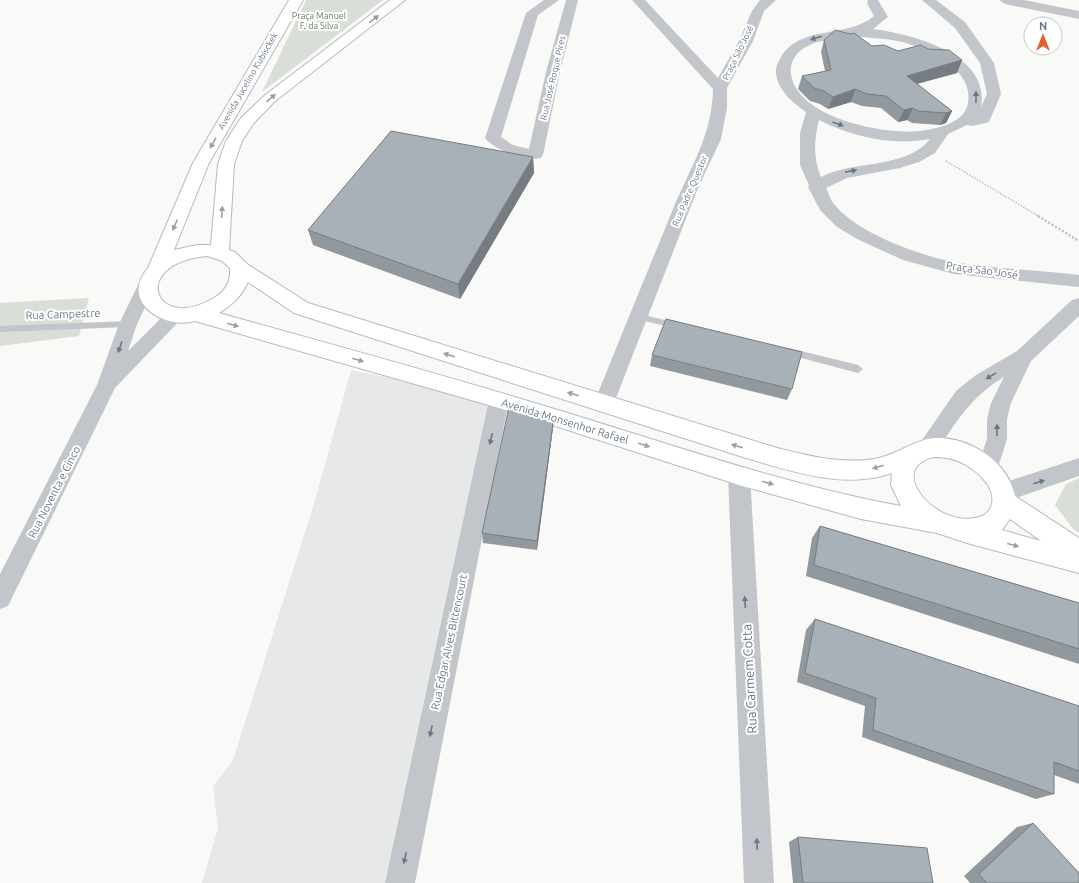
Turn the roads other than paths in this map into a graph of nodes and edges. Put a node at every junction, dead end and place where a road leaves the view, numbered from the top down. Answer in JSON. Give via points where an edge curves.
{"nodes":[{"id":1,"x":296,"y":0,"type":"edge"},
{"id":2,"x":398,"y":0,"type":"edge"},
{"id":3,"x":553,"y":0,"type":"edge"},
{"id":4,"x":572,"y":0,"type":"edge"},
{"id":5,"x":638,"y":0,"type":"edge"},
{"id":6,"x":770,"y":0,"type":"edge"},
{"id":7,"x":928,"y":0,"type":"edge"},
{"id":8,"x":1005,"y":0,"type":"edge"},
{"id":9,"x":871,"y":2,"type":"edge"},
{"id":10,"x":1079,"y":15,"type":"edge"},
{"id":11,"x":892,"y":18,"type":"dead end"},
{"id":12,"x":903,"y":27,"type":"dead end"},
{"id":13,"x":855,"y":32,"type":"junction"},
{"id":14,"x":923,"y":44,"type":"junction"},
{"id":15,"x":720,"y":88,"type":"junction"},
{"id":16,"x":813,"y":112,"type":"junction"},
{"id":17,"x":945,"y":131,"type":"junction"},
{"id":18,"x":816,"y":187,"type":"junction"},
{"id":19,"x":220,"y":251,"type":"junction"},
{"id":20,"x":157,"y":268,"type":"junction"},
{"id":21,"x":241,"y":270,"type":"junction"},
{"id":22,"x":1079,"y":281,"type":"edge"},
{"id":23,"x":147,"y":285,"type":"junction"},
{"id":24,"x":1079,"y":305,"type":"edge"},
{"id":25,"x":186,"y":314,"type":"junction"},
{"id":26,"x":639,"y":317,"type":"junction"},
{"id":27,"x":128,"y":324,"type":"junction"},
{"id":28,"x":685,"y":328,"type":"edge"},
{"id":29,"x":0,"y":329,"type":"edge"},
{"id":30,"x":777,"y":349,"type":"edge"},
{"id":31,"x":1024,"y":356,"type":"junction"},
{"id":32,"x":858,"y":369,"type":"dead end"},
{"id":33,"x":107,"y":385,"type":"junction"},
{"id":34,"x":499,"y":400,"type":"junction"},
{"id":35,"x":604,"y":404,"type":"junction"},
{"id":36,"x":920,"y":451,"type":"junction"},
{"id":37,"x":1079,"y":466,"type":"edge"},
{"id":38,"x":988,"y":468,"type":"junction"},
{"id":39,"x":739,"y":474,"type":"junction"},
{"id":40,"x":1003,"y":497,"type":"junction"},
{"id":41,"x":935,"y":523,"type":"junction"},
{"id":42,"x":962,"y":531,"type":"junction"},
{"id":43,"x":1079,"y":552,"type":"edge"},
{"id":44,"x":1079,"y":562,"type":"edge"},
{"id":45,"x":0,"y":598,"type":"edge"},
{"id":46,"x":400,"y":883,"type":"edge"},
{"id":47,"x":759,"y":883,"type":"edge"}],
"edges":[{"from":1,"to":20,"type":"main road","name":"Avenida Jucelino Kubisckek","one_way":true,"via":[[201,163]]},
{"from":19,"to":2,"type":"main road","one_way":true,"via":[[226,164],[234,141],[247,121],[270,99]]},
{"from":3,"to":4,"type":"street","name":"Rua José Roque Pires","via":[[532,13],[493,138],[508,148],[535,155]]},
{"from":5,"to":15,"type":"street"},
{"from":6,"to":15,"type":"street","name":"Praça São José","via":[[758,11],[746,40]]},
{"from":7,"to":17,"type":"street","via":[[960,24],[987,63],[994,94],[984,119]]},
{"from":8,"to":10,"type":"street"},
{"from":9,"to":11,"type":"street"},
{"from":9,"to":13,"type":"street","via":[[881,17]]},
{"from":12,"to":14,"type":"street"},
{"from":13,"to":14,"type":"street","via":[[886,34]]},
{"from":13,"to":16,"type":"street","one_way":true,"via":[[829,34],[808,41],[792,51],[784,65],[785,80],[795,97]]},
{"from":17,"to":14,"type":"street","one_way":true,"via":[[967,118],[976,104],[976,87],[965,71],[953,61]]},
{"from":15,"to":26,"type":"street","name":"Rua Padre Questor","via":[[720,108],[713,139],[690,188]]},
{"from":16,"to":17,"type":"street","one_way":true,"via":[[842,126],[862,132],[918,136]]},
{"from":16,"to":18,"type":"street","name":"Praça São José","via":[[808,133],[808,165]]},
{"from":18,"to":17,"type":"street","one_way":true,"via":[[826,179],[846,172],[908,161],[928,150]]},
{"from":18,"to":22,"type":"street","name":"Praça São José","via":[[826,206],[843,223],[910,256],[954,268]]},
{"from":19,"to":20,"type":"main road","via":[[180,254]]},
{"from":19,"to":21,"type":"main road","via":[[234,258]]},
{"from":20,"to":23,"type":"main road"},
{"from":21,"to":25,"type":"main road","via":[[241,280],[236,291],[226,301],[212,309]]},
{"from":35,"to":21,"type":"main road","one_way":true,"via":[[301,308]]},
{"from":23,"to":25,"type":"main road","via":[[147,296],[152,305],[162,312]]},
{"from":23,"to":27,"type":"street"},
{"from":24,"to":31,"type":"street"},
{"from":25,"to":33,"type":"street"},
{"from":25,"to":34,"type":"main road","name":"Avenida Monsenhor Rafael","one_way":true},
{"from":26,"to":28,"type":"lane"},
{"from":26,"to":35,"type":"street","name":"Rua Padre Questor"},
{"from":27,"to":29,"type":"lane","name":"Rua Campestre"},
{"from":27,"to":33,"type":"street","one_way":true},
{"from":30,"to":32,"type":"lane"},
{"from":31,"to":36,"type":"street","one_way":true,"via":[[983,380],[962,397]]},
{"from":38,"to":31,"type":"street","one_way":true,"via":[[997,440],[997,419],[1001,403]]},
{"from":33,"to":45,"type":"street","name":"Rua Noventa e Cinco"},
{"from":34,"to":39,"type":"main road","name":"Avenida Monsenhor Rafael","one_way":true},
{"from":34,"to":46,"type":"street","name":"Rua Edgar Alves Bittencourt","one_way":true},
{"from":36,"to":35,"type":"main road","one_way":true,"via":[[874,469],[845,470],[810,466],[746,449]]},
{"from":36,"to":38,"type":"main road","via":[[942,448],[958,450]]},
{"from":36,"to":41,"type":"main road","via":[[906,463],[902,474],[904,487],[910,500],[921,513]]},
{"from":40,"to":37,"type":"street","one_way":true},
{"from":38,"to":40,"type":"main road","via":[[1000,484]]},
{"from":39,"to":41,"type":"main road","name":"Avenida Monsenhor Rafael","one_way":true,"via":[[861,509]]},
{"from":47,"to":39,"type":"street","name":"Rua Carmem Cotta","one_way":true},
{"from":40,"to":42,"type":"main road","via":[[1001,515],[992,525],[978,530]]},
{"from":40,"to":43,"type":"main road","via":[[1041,528]]},
{"from":41,"to":42,"type":"main road"},
{"from":42,"to":44,"type":"main road","one_way":true}]}
